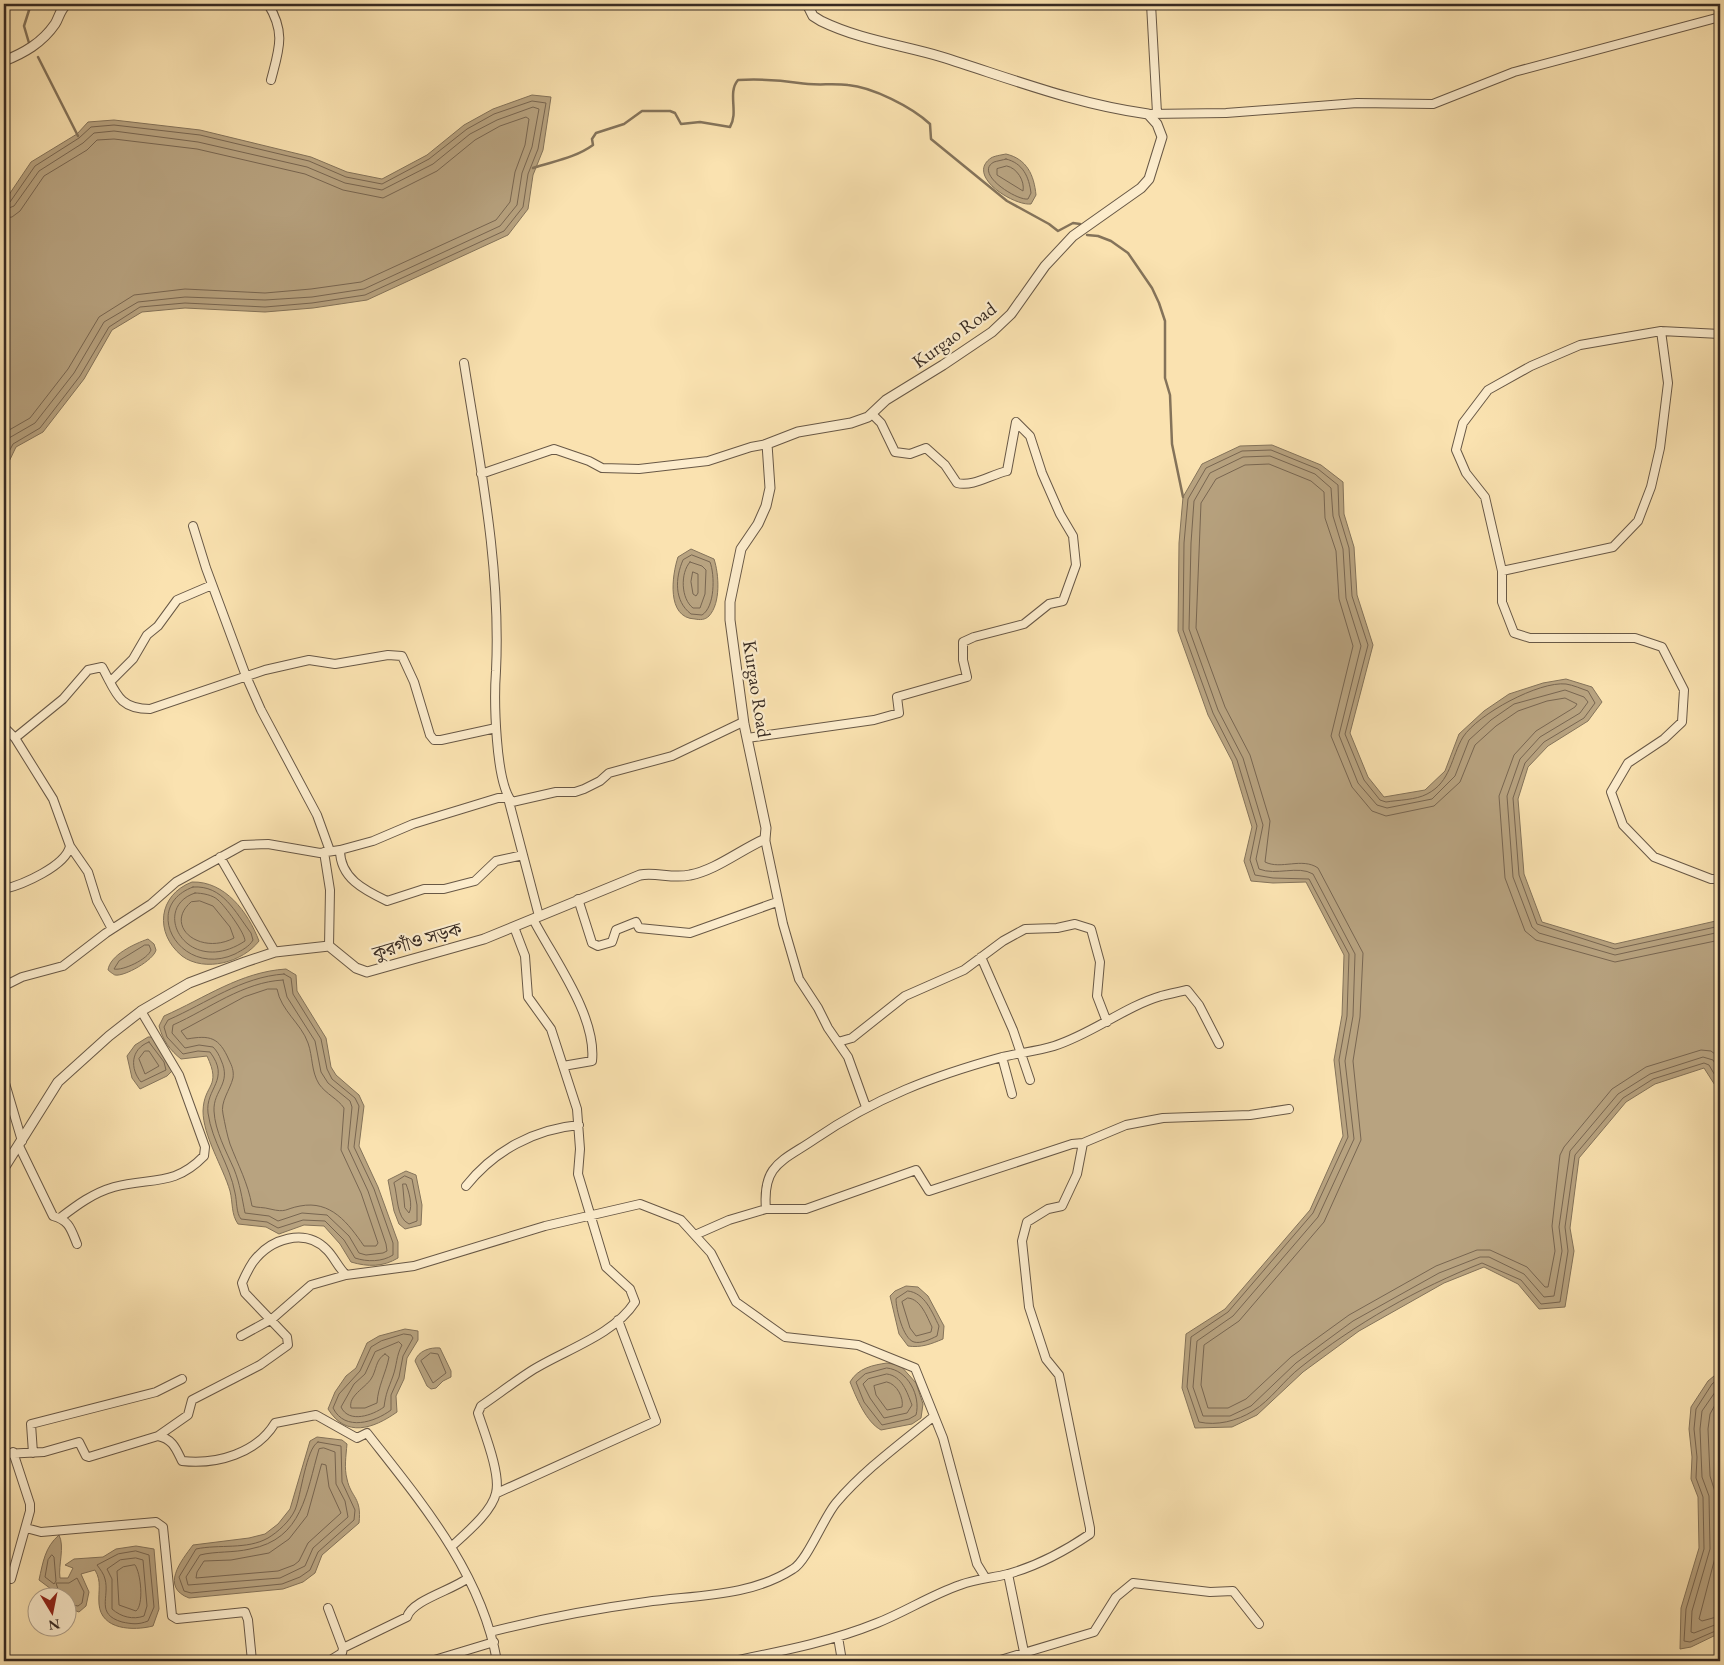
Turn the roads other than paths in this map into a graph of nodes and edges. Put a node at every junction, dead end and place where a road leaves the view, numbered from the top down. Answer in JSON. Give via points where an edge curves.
{"nodes":[{"id":1,"x":66,"y":4,"type":"edge"},
{"id":2,"x":268,"y":4,"type":"edge"},
{"id":3,"x":807,"y":4,"type":"edge"},
{"id":4,"x":1151,"y":4,"type":"edge"},
{"id":5,"x":1720,"y":17,"type":"edge"},
{"id":6,"x":4,"y":61,"type":"edge"},
{"id":7,"x":271,"y":80,"type":"dead end"},
{"id":8,"x":1153,"y":113,"type":"junction"},
{"id":9,"x":1661,"y":331,"type":"junction"},
{"id":10,"x":1720,"y":334,"type":"edge"},
{"id":11,"x":464,"y":362,"type":"dead end"},
{"id":12,"x":872,"y":414,"type":"junction"},
{"id":13,"x":767,"y":444,"type":"junction"},
{"id":14,"x":481,"y":474,"type":"junction"},
{"id":15,"x":193,"y":526,"type":"dead end"},
{"id":16,"x":1502,"y":571,"type":"junction"},
{"id":17,"x":212,"y":585,"type":"junction"},
{"id":18,"x":246,"y":676,"type":"junction"},
{"id":19,"x":110,"y":682,"type":"junction"},
{"id":20,"x":744,"y":722,"type":"junction"},
{"id":21,"x":4,"y":727,"type":"edge"},
{"id":22,"x":496,"y":728,"type":"junction"},
{"id":23,"x":15,"y":738,"type":"junction"},
{"id":24,"x":747,"y":738,"type":"junction"},
{"id":25,"x":508,"y":798,"type":"junction"},
{"id":26,"x":764,"y":839,"type":"junction"},
{"id":27,"x":70,"y":846,"type":"junction"},
{"id":28,"x":340,"y":850,"type":"junction"},
{"id":29,"x":327,"y":852,"type":"junction"},
{"id":30,"x":523,"y":855,"type":"junction"},
{"id":31,"x":220,"y":856,"type":"junction"},
{"id":32,"x":1720,"y":879,"type":"edge"},
{"id":33,"x":4,"y":889,"type":"edge"},
{"id":34,"x":578,"y":899,"type":"junction"},
{"id":35,"x":777,"y":902,"type":"junction"},
{"id":36,"x":536,"y":917,"type":"junction"},
{"id":37,"x":514,"y":927,"type":"junction"},
{"id":38,"x":112,"y":929,"type":"junction"},
{"id":39,"x":329,"y":946,"type":"junction"},
{"id":40,"x":275,"y":952,"type":"junction"},
{"id":41,"x":981,"y":957,"type":"junction"},
{"id":42,"x":4,"y":986,"type":"edge"},
{"id":43,"x":141,"y":1011,"type":"junction"},
{"id":44,"x":1107,"y":1022,"type":"junction"},
{"id":45,"x":838,"y":1042,"type":"junction"},
{"id":46,"x":1219,"y":1044,"type":"dead end"},
{"id":47,"x":1020,"y":1054,"type":"junction"},
{"id":48,"x":1002,"y":1057,"type":"junction"},
{"id":49,"x":563,"y":1066,"type":"junction"},
{"id":50,"x":4,"y":1080,"type":"edge"},
{"id":51,"x":1030,"y":1080,"type":"dead end"},
{"id":52,"x":1012,"y":1094,"type":"dead end"},
{"id":53,"x":866,"y":1107,"type":"junction"},
{"id":54,"x":1289,"y":1109,"type":"dead end"},
{"id":55,"x":578,"y":1125,"type":"junction"},
{"id":56,"x":21,"y":1143,"type":"junction"},
{"id":57,"x":1083,"y":1144,"type":"junction"},
{"id":58,"x":4,"y":1168,"type":"edge"},
{"id":59,"x":466,"y":1186,"type":"dead end"},
{"id":60,"x":766,"y":1209,"type":"junction"},
{"id":61,"x":592,"y":1215,"type":"junction"},
{"id":62,"x":60,"y":1218,"type":"junction"},
{"id":63,"x":695,"y":1235,"type":"junction"},
{"id":64,"x":77,"y":1244,"type":"dead end"},
{"id":65,"x":346,"y":1275,"type":"junction"},
{"id":66,"x":272,"y":1319,"type":"junction"},
{"id":67,"x":618,"y":1320,"type":"junction"},
{"id":68,"x":242,"y":1336,"type":"dead end"},
{"id":69,"x":182,"y":1378,"type":"dead end"},
{"id":70,"x":933,"y":1417,"type":"junction"},
{"id":71,"x":158,"y":1436,"type":"junction"},
{"id":72,"x":13,"y":1452,"type":"junction"},
{"id":73,"x":33,"y":1453,"type":"junction"},
{"id":74,"x":4,"y":1454,"type":"edge"},
{"id":75,"x":497,"y":1493,"type":"junction"},
{"id":76,"x":26,"y":1528,"type":"junction"},
{"id":77,"x":452,"y":1547,"type":"junction"},
{"id":78,"x":1008,"y":1574,"type":"junction"},
{"id":79,"x":985,"y":1577,"type":"junction"},
{"id":80,"x":468,"y":1578,"type":"junction"},
{"id":81,"x":11,"y":1579,"type":"dead end"},
{"id":82,"x":328,"y":1608,"type":"dead end"},
{"id":83,"x":1259,"y":1624,"type":"dead end"},
{"id":84,"x":490,"y":1632,"type":"junction"},
{"id":85,"x":838,"y":1637,"type":"junction"},
{"id":86,"x":494,"y":1642,"type":"junction"},
{"id":87,"x":343,"y":1648,"type":"junction"},
{"id":88,"x":1024,"y":1652,"type":"junction"},
{"id":89,"x":252,"y":1661,"type":"edge"},
{"id":90,"x":329,"y":1661,"type":"edge"},
{"id":91,"x":431,"y":1661,"type":"edge"},
{"id":92,"x":497,"y":1661,"type":"edge"},
{"id":93,"x":733,"y":1661,"type":"edge"},
{"id":94,"x":842,"y":1661,"type":"edge"},
{"id":95,"x":997,"y":1661,"type":"edge"}],
"edges":[{"from":1,"to":6,"type":"street","via":[[44,39],[24,53]]},
{"from":2,"to":7,"type":"street","via":[[278,22],[281,38]]},
{"from":3,"to":8,"type":"street","via":[[813,16],[821,21],[879,42],[943,58],[1081,102]]},
{"from":4,"to":8,"type":"street"},
{"from":5,"to":8,"type":"street","via":[[1514,72],[1433,104],[1357,103],[1226,113]]},
{"from":8,"to":12,"type":"street","name":"Kurgao Road","via":[[1162,137],[1149,179],[1141,188],[1073,236],[1011,314],[992,332],[886,400]]},
{"from":9,"to":10,"type":"street"},
{"from":9,"to":16,"type":"street","via":[[1668,383],[1651,487],[1638,521],[1613,547]]},
{"from":9,"to":16,"type":"street","via":[[1580,345],[1531,366],[1488,390],[1464,424],[1456,450],[1466,474],[1485,497]]},
{"from":11,"to":14,"type":"street"},
{"from":12,"to":13,"type":"street","name":"Kurgao Road","via":[[851,423],[798,432]]},
{"from":12,"to":24,"type":"street","via":[[881,423],[896,452],[910,454],[926,448],[945,465],[957,484],[967,486],[1006,471],[1016,422],[1030,436],[1042,473],[1073,536],[1076,565],[1063,601],[1049,604],[1024,624],[963,642],[967,677],[897,697],[899,712],[874,720]]},
{"from":13,"to":14,"type":"street","via":[[708,461],[639,469],[602,468],[554,449]]},
{"from":13,"to":20,"type":"street","name":"Kurgao Road","via":[[770,488],[766,506],[741,549],[730,602]]},
{"from":14,"to":22,"type":"street","via":[[493,550]]},
{"from":15,"to":17,"type":"street"},
{"from":16,"to":32,"type":"street","via":[[1502,602],[1514,633],[1530,638],[1635,638],[1662,647],[1684,690],[1682,722],[1664,739],[1628,762],[1611,792],[1623,825],[1654,857],[1711,879]]},
{"from":17,"to":18,"type":"street"},
{"from":17,"to":19,"type":"street","via":[[177,600],[147,635],[133,659]]},
{"from":18,"to":19,"type":"street","via":[[150,709],[135,709],[124,704]]},
{"from":18,"to":22,"type":"street","via":[[309,660],[335,664],[388,655],[402,656],[434,740]]},
{"from":18,"to":29,"type":"street","via":[[317,815]]},
{"from":19,"to":23,"type":"street","via":[[102,667],[88,670],[63,698]]},
{"from":20,"to":24,"type":"street","name":"Kurgao Road"},
{"from":20,"to":25,"type":"street","via":[[672,756],[610,773],[575,792],[556,792],[512,802]]},
{"from":21,"to":23,"type":"street"},
{"from":22,"to":25,"type":"street"},
{"from":23,"to":27,"type":"street","via":[[53,799]]},
{"from":24,"to":26,"type":"street","name":"Kurgao Road","via":[[766,828]]},
{"from":25,"to":28,"type":"street","via":[[478,803]]},
{"from":25,"to":30,"type":"street"},
{"from":26,"to":34,"type":"street","name":"কুরগাঁও সড়ক","via":[[692,875],[640,875]]},
{"from":26,"to":35,"type":"street"},
{"from":27,"to":33,"type":"street","via":[[57,864]]},
{"from":27,"to":38,"type":"street","via":[[88,872],[97,901]]},
{"from":28,"to":29,"type":"street"},
{"from":28,"to":30,"type":"street","via":[[340,863],[348,876],[369,893],[387,901],[424,889],[444,889],[475,881],[496,862]]},
{"from":29,"to":31,"type":"street","via":[[304,852],[254,843]]},
{"from":29,"to":39,"type":"street"},
{"from":30,"to":36,"type":"street"},
{"from":31,"to":38,"type":"street","via":[[176,882],[151,904]]},
{"from":31,"to":40,"type":"street"},
{"from":34,"to":35,"type":"street","via":[[592,943],[598,946],[612,942],[616,930],[636,922],[639,928],[690,933]]},
{"from":34,"to":36,"type":"street","name":"কুরগাঁও সড়ক"},
{"from":35,"to":45,"type":"street","via":[[799,979]]},
{"from":36,"to":37,"type":"street","name":"কুরগাঁও সড়ক"},
{"from":36,"to":49,"type":"street","via":[[545,943],[554,953],[576,995],[594,1047],[592,1061]]},
{"from":37,"to":39,"type":"street","name":"কুরগাঁও সড়ক","via":[[484,939],[366,972]]},
{"from":37,"to":49,"type":"street","via":[[525,956],[528,997],[551,1029]]},
{"from":38,"to":42,"type":"street","via":[[63,966],[22,977]]},
{"from":39,"to":40,"type":"street"},
{"from":40,"to":43,"type":"street","via":[[189,983]]},
{"from":41,"to":44,"type":"street","via":[[1026,929],[1075,924],[1092,929],[1100,962],[1097,996]]},
{"from":41,"to":45,"type":"street","via":[[964,970],[905,996],[852,1038]]},
{"from":41,"to":47,"type":"street"},
{"from":43,"to":56,"type":"street","via":[[58,1082]]},
{"from":43,"to":62,"type":"street","via":[[179,1074],[205,1147],[204,1156],[185,1173],[96,1193]]},
{"from":44,"to":46,"type":"street","via":[[1160,996],[1187,990],[1199,1004]]},
{"from":44,"to":47,"type":"street","via":[[1054,1046]]},
{"from":45,"to":53,"type":"street","via":[[848,1057]]},
{"from":47,"to":48,"type":"street"},
{"from":47,"to":51,"type":"street"},
{"from":48,"to":52,"type":"street"},
{"from":48,"to":53,"type":"street","via":[[906,1087]]},
{"from":49,"to":55,"type":"street","via":[[577,1109]]},
{"from":50,"to":56,"type":"street"},
{"from":53,"to":60,"type":"street","via":[[776,1164],[764,1189]]},
{"from":54,"to":57,"type":"street","via":[[1250,1115],[1163,1118],[1126,1125]]},
{"from":55,"to":59,"type":"street","via":[[546,1130],[526,1138],[490,1159]]},
{"from":55,"to":61,"type":"street","via":[[578,1174]]},
{"from":56,"to":58,"type":"street"},
{"from":56,"to":62,"type":"street","via":[[53,1216]]},
{"from":57,"to":60,"type":"street","via":[[1072,1144],[929,1191],[916,1170],[806,1209]]},
{"from":57,"to":78,"type":"street","via":[[1077,1174],[1062,1206],[1048,1209],[1027,1222],[1022,1241],[1029,1307],[1046,1359],[1059,1375],[1090,1534],[1066,1551]]},
{"from":60,"to":63,"type":"street"},
{"from":61,"to":63,"type":"street","via":[[640,1204],[681,1220]]},
{"from":61,"to":65,"type":"street","via":[[414,1266]]},
{"from":61,"to":67,"type":"street","via":[[606,1267],[630,1289],[635,1302]]},
{"from":62,"to":64,"type":"street","via":[[70,1224]]},
{"from":63,"to":70,"type":"street","via":[[711,1253],[736,1302],[785,1337],[858,1345],[915,1368]]},
{"from":65,"to":66,"type":"street","via":[[311,1286]]},
{"from":65,"to":66,"type":"street","via":[[328,1250],[312,1240],[295,1236],[269,1246],[254,1261],[242,1282],[245,1293]]},
{"from":66,"to":68,"type":"street"},
{"from":66,"to":71,"type":"street","via":[[287,1338],[288,1345],[260,1365],[192,1400],[188,1415]]},
{"from":67,"to":75,"type":"street","via":[[532,1370],[481,1406],[478,1414],[495,1472]]},
{"from":67,"to":75,"type":"street","via":[[656,1421]]},
{"from":69,"to":73,"type":"street","via":[[156,1392],[31,1424]]},
{"from":70,"to":79,"type":"street","via":[[943,1438],[977,1564]]},
{"from":70,"to":84,"type":"street","via":[[881,1459],[835,1504],[795,1568],[766,1582],[723,1594],[578,1612]]},
{"from":71,"to":73,"type":"street","via":[[89,1457],[79,1442]]},
{"from":71,"to":77,"type":"street","via":[[173,1443],[182,1461],[195,1462],[241,1454],[267,1436],[275,1423],[316,1415],[357,1438],[367,1433],[428,1509]]},
{"from":72,"to":73,"type":"street"},
{"from":72,"to":74,"type":"street"},
{"from":72,"to":76,"type":"street","via":[[30,1504]]},
{"from":75,"to":77,"type":"street","via":[[473,1527]]},
{"from":76,"to":81,"type":"street"},
{"from":76,"to":89,"type":"street","via":[[41,1532],[156,1522],[163,1527],[172,1616],[177,1619],[245,1612]]},
{"from":77,"to":80,"type":"street"},
{"from":78,"to":79,"type":"street"},
{"from":78,"to":88,"type":"street"},
{"from":79,"to":85,"type":"street"},
{"from":80,"to":84,"type":"street"},
{"from":80,"to":87,"type":"street","via":[[456,1587],[422,1601],[409,1611],[407,1617]]},
{"from":82,"to":87,"type":"street"},
{"from":83,"to":88,"type":"street","via":[[1233,1591],[1210,1592],[1133,1583],[1116,1597],[1094,1632]]},
{"from":84,"to":86,"type":"street"},
{"from":85,"to":93,"type":"street","via":[[815,1645]]},
{"from":85,"to":94,"type":"street"},
{"from":86,"to":91,"type":"street"},
{"from":86,"to":92,"type":"street"},
{"from":87,"to":90,"type":"street","via":[[342,1653]]},
{"from":88,"to":95,"type":"street"}]}
